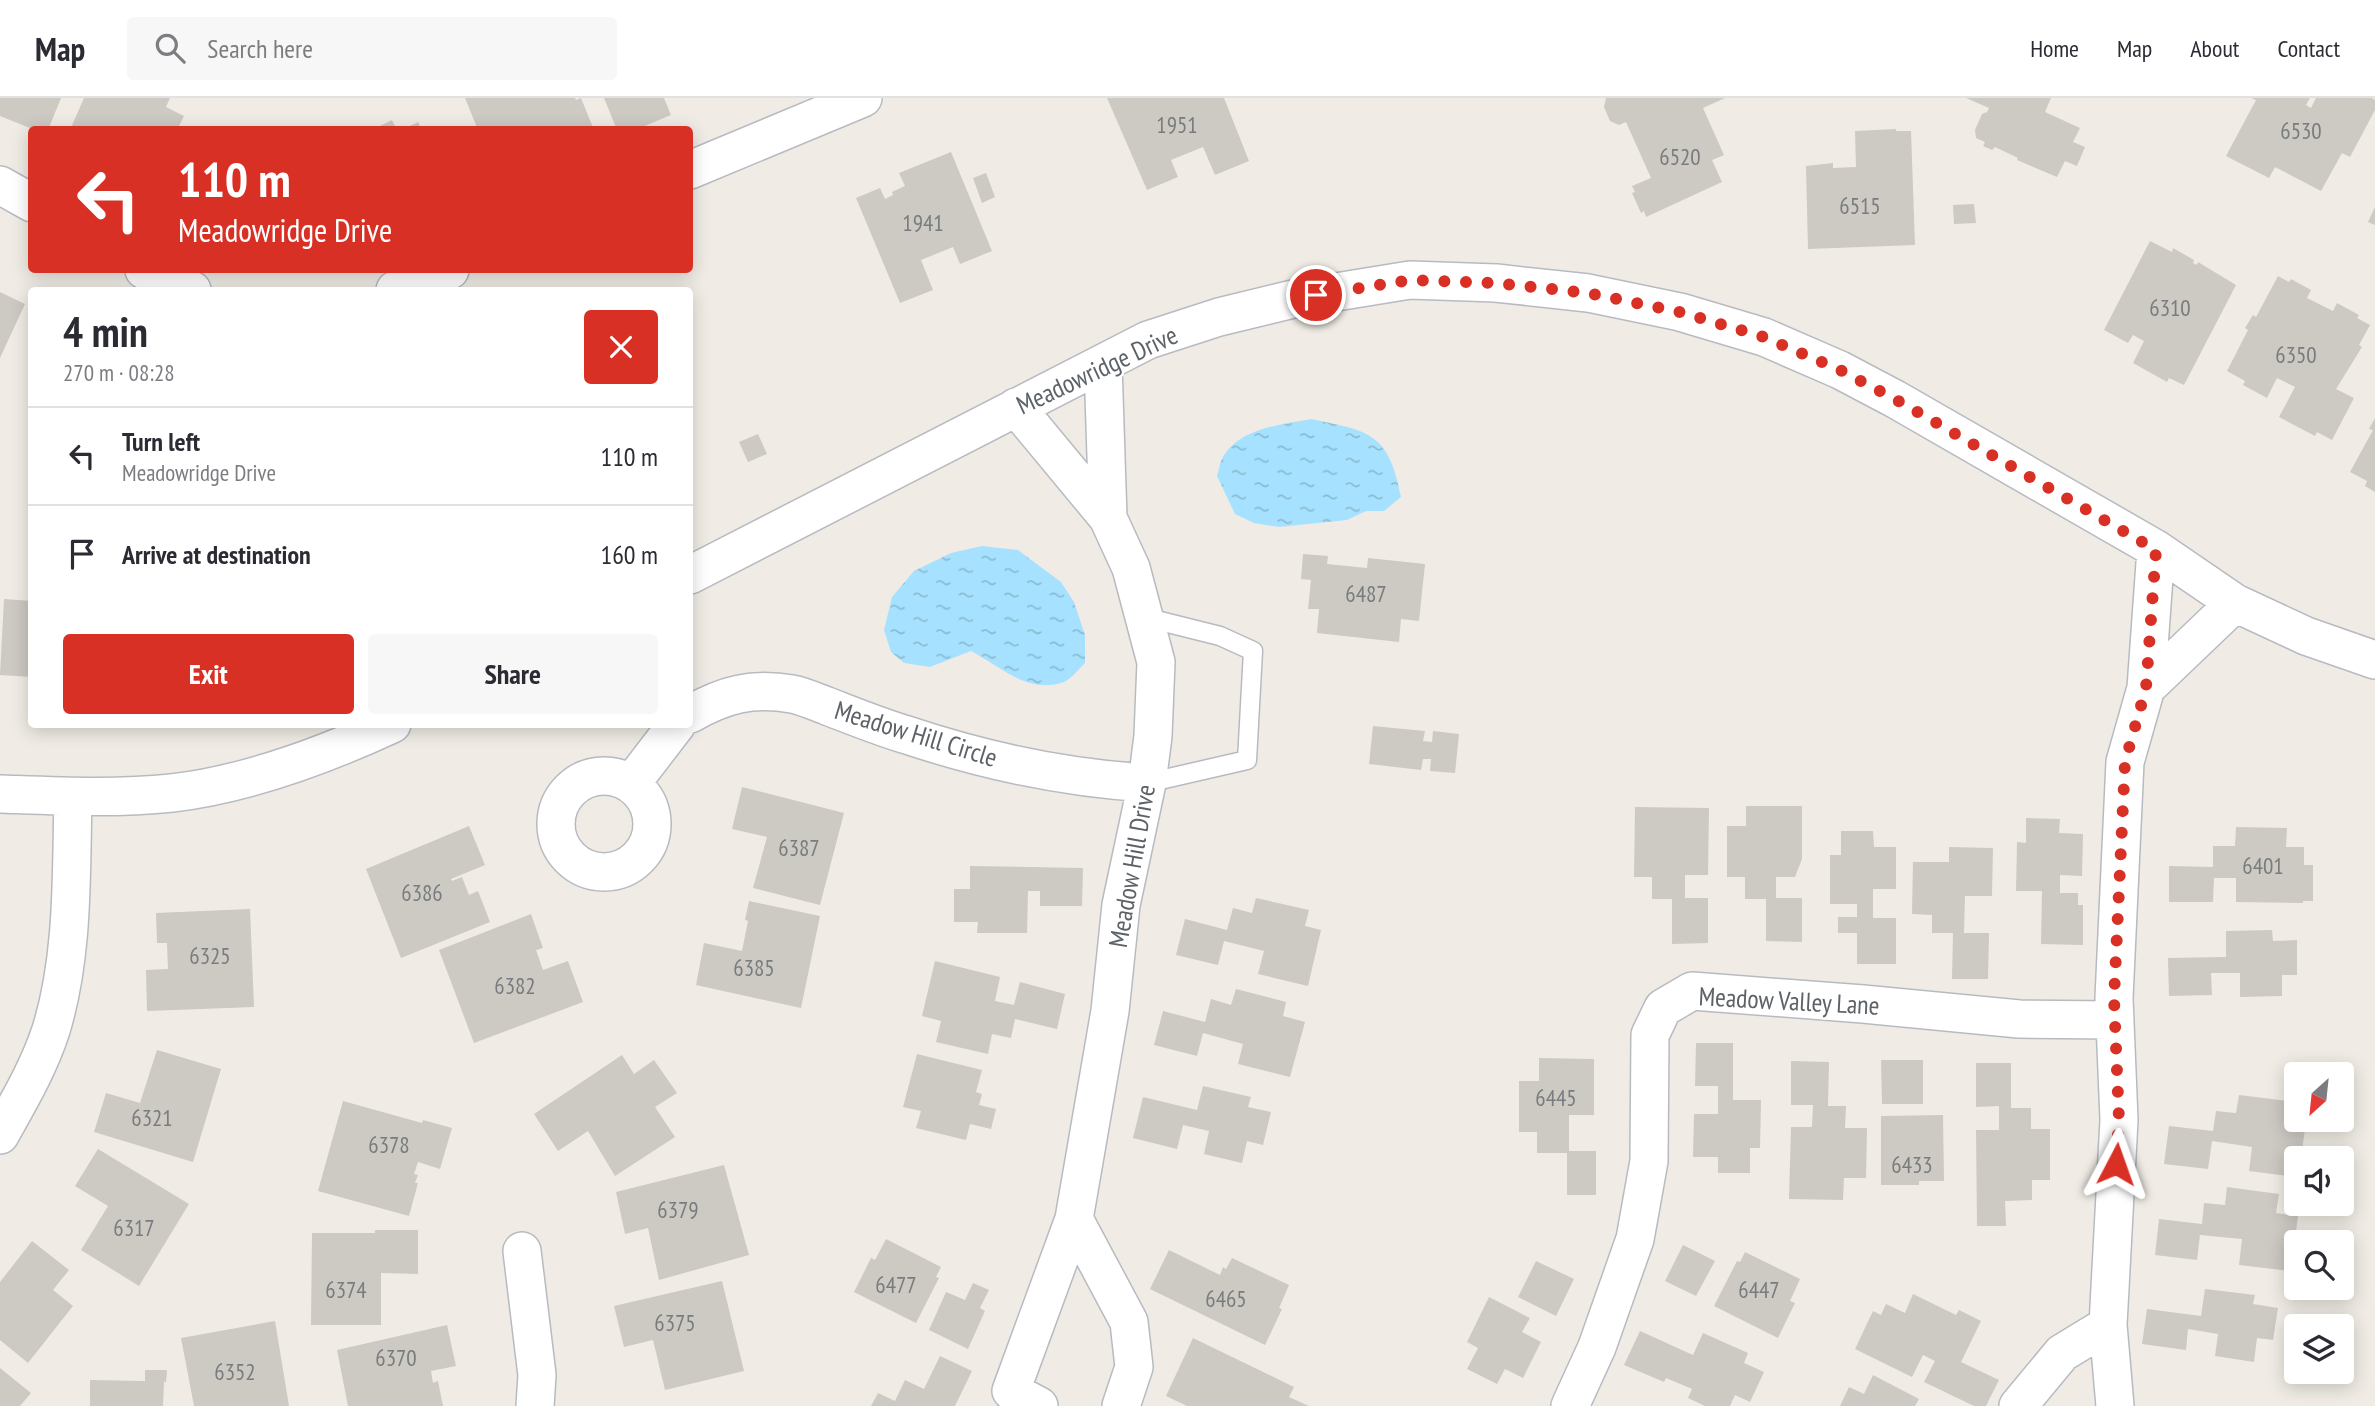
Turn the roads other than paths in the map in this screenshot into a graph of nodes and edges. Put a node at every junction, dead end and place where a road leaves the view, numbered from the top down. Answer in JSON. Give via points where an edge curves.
{"nodes":[{"id":1,"x":863,"y":98,"type":"edge"},
{"id":2,"x":693,"y":169,"type":"edge"},
{"id":3,"x":0,"y":185,"type":"edge"},
{"id":4,"x":28,"y":201,"type":"edge"},
{"id":5,"x":442,"y":273,"type":"edge"},
{"id":6,"x":142,"y":277,"type":"edge"},
{"id":7,"x":180,"y":287,"type":"edge"},
{"id":8,"x":403,"y":287,"type":"edge"},
{"id":9,"x":1103,"y":364,"type":"junction"},
{"id":10,"x":1016,"y":407,"type":"junction"},
{"id":11,"x":1108,"y":518,"type":"junction"},
{"id":12,"x":2156,"y":550,"type":"junction"},
{"id":13,"x":693,"y":573,"type":"edge"},
{"id":14,"x":2235,"y":603,"type":"junction"},
{"id":15,"x":1144,"y":617,"type":"junction"},
{"id":16,"x":2375,"y":660,"type":"edge"},
{"id":17,"x":2146,"y":688,"type":"junction"},
{"id":18,"x":693,"y":711,"type":"edge"},
{"id":19,"x":382,"y":728,"type":"edge"},
{"id":20,"x":674,"y":728,"type":"edge"},
{"id":21,"x":1147,"y":783,"type":"junction"},
{"id":22,"x":631,"y":785,"type":"dead end"},
{"id":23,"x":0,"y":794,"type":"edge"},
{"id":24,"x":73,"y":797,"type":"junction"},
{"id":25,"x":2115,"y":1020,"type":"junction"},
{"id":26,"x":0,"y":1135,"type":"edge"},
{"id":27,"x":1074,"y":1219,"type":"junction"},
{"id":28,"x":522,"y":1251,"type":"dead end"},
{"id":29,"x":2108,"y":1325,"type":"junction"},
{"id":30,"x":1575,"y":1404,"type":"edge"},
{"id":31,"x":535,"y":1406,"type":"edge"},
{"id":32,"x":1039,"y":1406,"type":"edge"},
{"id":33,"x":1122,"y":1406,"type":"edge"},
{"id":34,"x":2018,"y":1406,"type":"edge"},
{"id":35,"x":2115,"y":1406,"type":"edge"}],
"edges":[{"from":1,"to":2,"type":"street"},
{"from":3,"to":4,"type":"street"},
{"from":5,"to":8,"type":"street"},
{"from":6,"to":7,"type":"street"},
{"from":9,"to":10,"type":"street","name":"Meadowridge Drive"},
{"from":9,"to":11,"type":"street","name":"Meadow Hill Drive"},
{"from":9,"to":12,"type":"street","name":"Meadowridge Drive","via":[[1148,340],[1219,317],[1293,299],[1410,280],[1588,293],[1680,312],[1764,337],[1840,370]]},
{"from":10,"to":11,"type":"street","name":"Meadow Hill Drive"},
{"from":10,"to":13,"type":"street","name":"Meadowridge Drive"},
{"from":11,"to":15,"type":"street","name":"Meadow Hill Drive","via":[[1131,568]]},
{"from":12,"to":14,"type":"street","name":"Meadowridge Drive"},
{"from":12,"to":17,"type":"street"},
{"from":14,"to":16,"type":"street","name":"Meadowridge Drive","via":[[2306,636]]},
{"from":14,"to":17,"type":"street"},
{"from":15,"to":21,"type":"street","name":"Meadow Hill Drive","via":[[1156,662]]},
{"from":15,"to":21,"type":"lane","via":[[1220,636],[1253,651],[1247,760]]},
{"from":17,"to":25,"type":"street","via":[[2125,762]]},
{"from":18,"to":21,"type":"street","name":"Meadow Hill Circle","via":[[721,697],[757,691],[793,694],[965,753],[1045,772]]},
{"from":19,"to":24,"type":"street","via":[[270,773],[173,793]]},
{"from":20,"to":22,"type":"street"},
{"from":21,"to":27,"type":"street","name":"Meadow Hill Drive","via":[[1121,905],[1110,1012]]},
{"from":23,"to":24,"type":"street"},
{"from":24,"to":26,"type":"street","via":[[65,967],[51,1030],[28,1086]]},
{"from":25,"to":29,"type":"street","via":[[2119,1120]]},
{"from":25,"to":30,"type":"street","name":"Meadow Valley Lane","via":[[2019,1019],[1692,991],[1663,1008],[1650,1035],[1649,1161],[1635,1239]]},
{"from":27,"to":32,"type":"street","name":"Meadow Hill Drive","via":[[1011,1391]]},
{"from":27,"to":33,"type":"street","via":[[1129,1322],[1135,1367]]},
{"from":28,"to":31,"type":"street","via":[[537,1375]]},
{"from":29,"to":34,"type":"street","via":[[2062,1353]]},
{"from":29,"to":35,"type":"street"}]}
